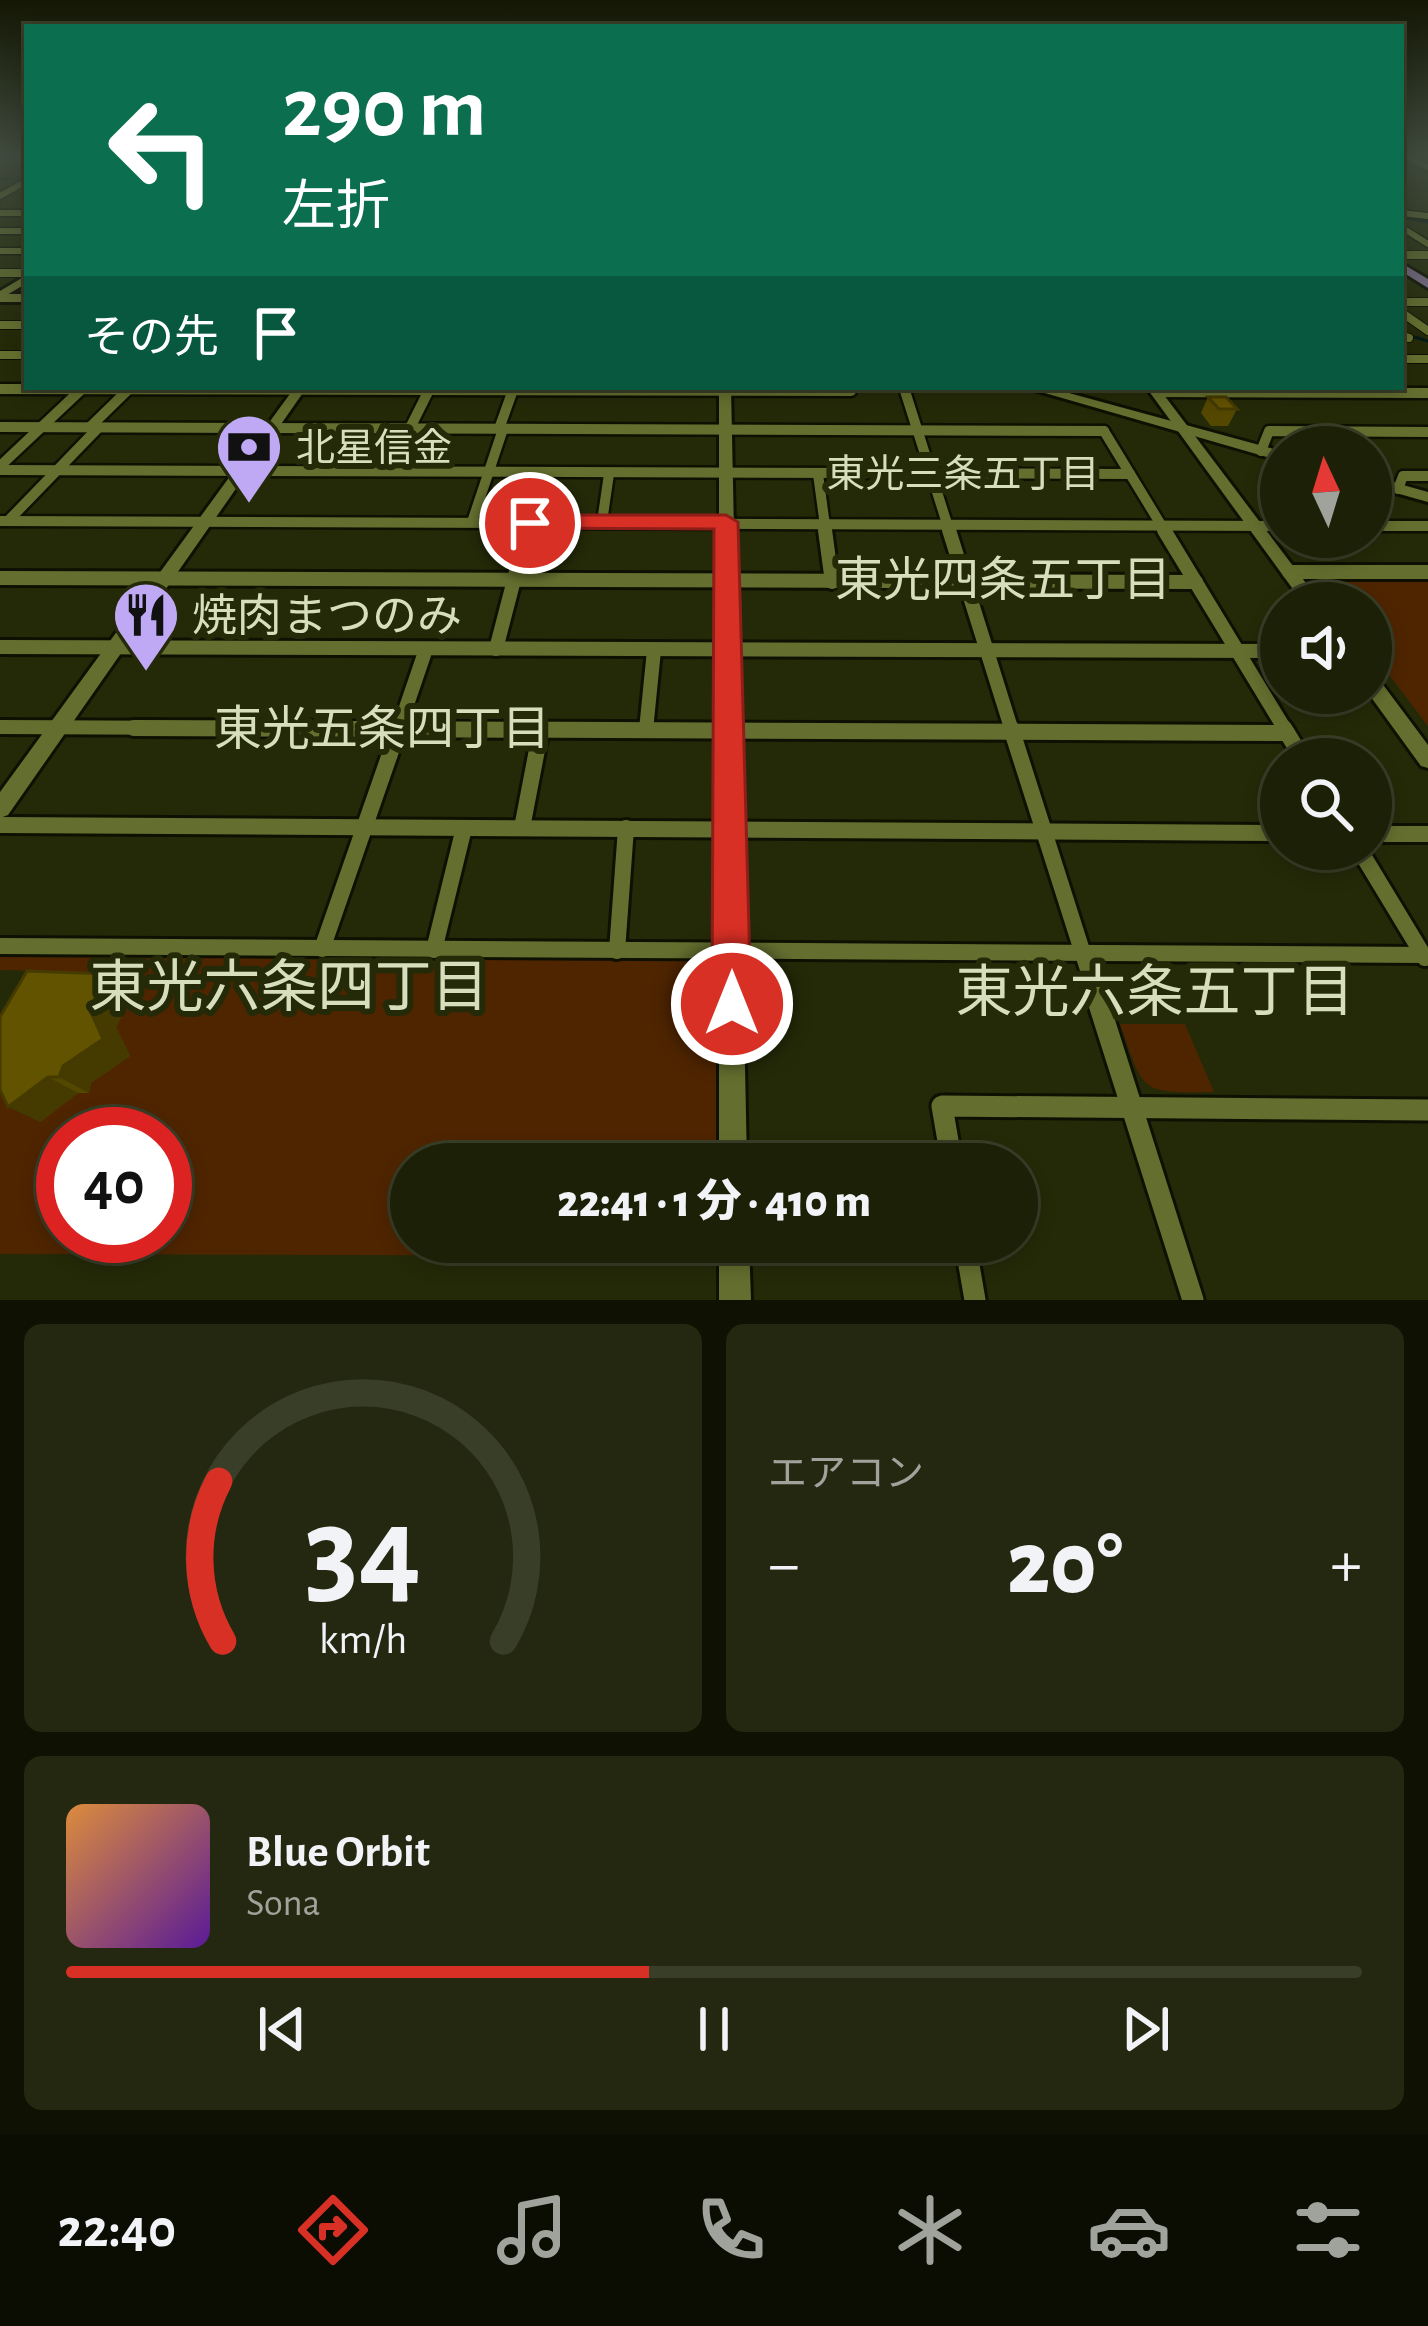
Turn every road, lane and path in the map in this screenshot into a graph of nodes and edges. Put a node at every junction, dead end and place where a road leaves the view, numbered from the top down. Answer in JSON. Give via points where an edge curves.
{"nodes":[{"id":1,"x":1404,"y":229,"type":"edge"},
{"id":2,"x":1412,"y":234,"type":"junction"},
{"id":3,"x":1428,"y":234,"type":"edge"},
{"id":4,"x":1428,"y":244,"type":"edge"},
{"id":5,"x":24,"y":277,"type":"edge"},
{"id":6,"x":0,"y":297,"type":"edge"},
{"id":7,"x":1426,"y":330,"type":"edge"},
{"id":8,"x":1404,"y":334,"type":"edge"},
{"id":9,"x":82,"y":390,"type":"edge"},
{"id":10,"x":128,"y":390,"type":"edge"},
{"id":11,"x":299,"y":390,"type":"edge"},
{"id":12,"x":429,"y":390,"type":"edge"},
{"id":13,"x":513,"y":390,"type":"edge"},
{"id":14,"x":725,"y":390,"type":"edge"},
{"id":15,"x":767,"y":390,"type":"edge"},
{"id":16,"x":850,"y":390,"type":"edge"},
{"id":17,"x":907,"y":390,"type":"edge"},
{"id":18,"x":1042,"y":390,"type":"edge"},
{"id":19,"x":1154,"y":390,"type":"edge"},
{"id":20,"x":1231,"y":390,"type":"edge"},
{"id":21,"x":1428,"y":393,"type":"edge"},
{"id":22,"x":1114,"y":410,"type":"junction"},
{"id":23,"x":0,"y":428,"type":"edge"},
{"id":24,"x":41,"y":428,"type":"junction"},
{"id":25,"x":94,"y":428,"type":"junction"},
{"id":26,"x":272,"y":428,"type":"junction"},
{"id":27,"x":410,"y":428,"type":"junction"},
{"id":28,"x":1182,"y":428,"type":"junction"},
{"id":29,"x":501,"y":429,"type":"junction"},
{"id":30,"x":724,"y":430,"type":"junction"},
{"id":31,"x":917,"y":430,"type":"junction"},
{"id":32,"x":1104,"y":430,"type":"junction"},
{"id":33,"x":1392,"y":432,"type":"edge"},
{"id":34,"x":1428,"y":432,"type":"edge"},
{"id":35,"x":1260,"y":451,"type":"edge"},
{"id":36,"x":0,"y":468,"type":"edge"},
{"id":37,"x":57,"y":470,"type":"junction"},
{"id":38,"x":242,"y":471,"type":"junction"},
{"id":39,"x":489,"y":473,"type":"junction"},
{"id":40,"x":609,"y":473,"type":"junction"},
{"id":41,"x":726,"y":473,"type":"junction"},
{"id":42,"x":818,"y":474,"type":"junction"},
{"id":43,"x":932,"y":474,"type":"junction"},
{"id":44,"x":1130,"y":474,"type":"junction"},
{"id":45,"x":1428,"y":476,"type":"edge"},
{"id":46,"x":1392,"y":486,"type":"edge"},
{"id":47,"x":1398,"y":488,"type":"junction"},
{"id":48,"x":1428,"y":497,"type":"edge"},
{"id":49,"x":4,"y":521,"type":"edge"},
{"id":50,"x":206,"y":521,"type":"junction"},
{"id":51,"x":472,"y":522,"type":"junction"},
{"id":52,"x":726,"y":522,"type":"junction"},
{"id":53,"x":530,"y":523,"type":"junction"},
{"id":54,"x":602,"y":523,"type":"junction"},
{"id":55,"x":825,"y":523,"type":"junction"},
{"id":56,"x":946,"y":524,"type":"junction"},
{"id":57,"x":1161,"y":525,"type":"junction"},
{"id":58,"x":1254,"y":525,"type":"junction"},
{"id":59,"x":1260,"y":525,"type":"edge"},
{"id":60,"x":1392,"y":526,"type":"edge"},
{"id":61,"x":1428,"y":526,"type":"edge"},
{"id":62,"x":1289,"y":572,"type":"junction"},
{"id":63,"x":1428,"y":572,"type":"edge"},
{"id":64,"x":0,"y":578,"type":"edge"},
{"id":65,"x":166,"y":578,"type":"junction"},
{"id":66,"x":514,"y":580,"type":"junction"},
{"id":67,"x":727,"y":581,"type":"junction"},
{"id":68,"x":832,"y":582,"type":"junction"},
{"id":69,"x":965,"y":582,"type":"junction"},
{"id":70,"x":1196,"y":582,"type":"junction"},
{"id":71,"x":1296,"y":582,"type":"edge"},
{"id":72,"x":0,"y":647,"type":"edge"},
{"id":73,"x":116,"y":647,"type":"junction"},
{"id":74,"x":425,"y":649,"type":"junction"},
{"id":75,"x":496,"y":649,"type":"junction"},
{"id":76,"x":654,"y":650,"type":"junction"},
{"id":77,"x":727,"y":650,"type":"junction"},
{"id":78,"x":1237,"y":650,"type":"junction"},
{"id":79,"x":986,"y":651,"type":"junction"},
{"id":80,"x":1260,"y":651,"type":"edge"},
{"id":81,"x":1392,"y":710,"type":"edge"},
{"id":82,"x":0,"y":727,"type":"edge"},
{"id":83,"x":58,"y":727,"type":"junction"},
{"id":84,"x":398,"y":729,"type":"junction"},
{"id":85,"x":541,"y":729,"type":"junction"},
{"id":86,"x":646,"y":730,"type":"junction"},
{"id":87,"x":728,"y":730,"type":"junction"},
{"id":88,"x":1011,"y":733,"type":"junction"},
{"id":89,"x":1287,"y":733,"type":"junction"},
{"id":90,"x":1290,"y":738,"type":"edge"},
{"id":91,"x":1424,"y":750,"type":"edge"},
{"id":92,"x":0,"y":809,"type":"edge"},
{"id":93,"x":0,"y":825,"type":"edge"},
{"id":94,"x":364,"y":827,"type":"junction"},
{"id":95,"x":464,"y":827,"type":"junction"},
{"id":96,"x":522,"y":828,"type":"junction"},
{"id":97,"x":626,"y":828,"type":"junction"},
{"id":98,"x":730,"y":828,"type":"junction"},
{"id":99,"x":1042,"y":830,"type":"junction"},
{"id":100,"x":1260,"y":833,"type":"edge"},
{"id":101,"x":1392,"y":834,"type":"edge"},
{"id":102,"x":1428,"y":834,"type":"edge"},
{"id":103,"x":1371,"y":870,"type":"edge"},
{"id":104,"x":0,"y":946,"type":"edge"},
{"id":105,"x":322,"y":949,"type":"junction"},
{"id":106,"x":434,"y":950,"type":"junction"},
{"id":107,"x":617,"y":951,"type":"junction"},
{"id":108,"x":731,"y":951,"type":"junction"},
{"id":109,"x":1084,"y":952,"type":"junction"},
{"id":110,"x":1426,"y":959,"type":"edge"},
{"id":111,"x":1131,"y":1108,"type":"junction"},
{"id":112,"x":1428,"y":1110,"type":"edge"},
{"id":113,"x":733,"y":1143,"type":"edge"},
{"id":114,"x":948,"y":1143,"type":"edge"},
{"id":115,"x":734,"y":1263,"type":"edge"},
{"id":116,"x":969,"y":1263,"type":"edge"},
{"id":117,"x":735,"y":1300,"type":"edge"},
{"id":118,"x":975,"y":1300,"type":"edge"},
{"id":119,"x":1193,"y":1300,"type":"edge"}],
"edges":[{"from":1,"to":2,"type":"street"},
{"from":2,"to":3,"type":"street"},
{"from":2,"to":4,"type":"street"},
{"from":5,"to":6,"type":"street"},
{"from":7,"to":8,"type":"street"},
{"from":9,"to":24,"type":"street"},
{"from":10,"to":25,"type":"street"},
{"from":11,"to":26,"type":"street"},
{"from":12,"to":27,"type":"street"},
{"from":13,"to":29,"type":"street"},
{"from":14,"to":30,"type":"street"},
{"from":15,"to":16,"type":"street"},
{"from":17,"to":31,"type":"street"},
{"from":18,"to":22,"type":"main road"},
{"from":19,"to":20,"type":"street"},
{"from":19,"to":28,"type":"street"},
{"from":20,"to":21,"type":"street"},
{"from":22,"to":28,"type":"main road"},
{"from":22,"to":32,"type":"street"},
{"from":23,"to":24,"type":"street"},
{"from":24,"to":25,"type":"street"},
{"from":24,"to":36,"type":"street"},
{"from":25,"to":26,"type":"street"},
{"from":25,"to":37,"type":"street"},
{"from":26,"to":27,"type":"street"},
{"from":26,"to":38,"type":"street"},
{"from":27,"to":29,"type":"street"},
{"from":28,"to":35,"type":"main road"},
{"from":28,"to":58,"type":"street"},
{"from":29,"to":30,"type":"street"},
{"from":29,"to":39,"type":"street"},
{"from":30,"to":31,"type":"street"},
{"from":30,"to":41,"type":"street"},
{"from":31,"to":32,"type":"street"},
{"from":31,"to":43,"type":"street"},
{"from":32,"to":44,"type":"street"},
{"from":33,"to":34,"type":"street"},
{"from":36,"to":37,"type":"street"},
{"from":37,"to":38,"type":"street"},
{"from":37,"to":49,"type":"street"},
{"from":38,"to":39,"type":"street"},
{"from":38,"to":50,"type":"street"},
{"from":39,"to":40,"type":"street"},
{"from":39,"to":51,"type":"street"},
{"from":40,"to":41,"type":"street"},
{"from":40,"to":54,"type":"street"},
{"from":41,"to":42,"type":"street"},
{"from":41,"to":52,"type":"street"},
{"from":42,"to":43,"type":"street"},
{"from":42,"to":55,"type":"street"},
{"from":43,"to":44,"type":"street"},
{"from":43,"to":56,"type":"street"},
{"from":44,"to":57,"type":"street"},
{"from":45,"to":47,"type":"street","via":[[1403,476]]},
{"from":46,"to":47,"type":"main road"},
{"from":47,"to":48,"type":"main road"},
{"from":49,"to":50,"type":"street"},
{"from":50,"to":51,"type":"street"},
{"from":50,"to":65,"type":"street"},
{"from":51,"to":53,"type":"street"},
{"from":52,"to":54,"type":"street"},
{"from":52,"to":55,"type":"street"},
{"from":52,"to":67,"type":"street"},
{"from":53,"to":54,"type":"street"},
{"from":53,"to":66,"type":"street"},
{"from":55,"to":56,"type":"street"},
{"from":55,"to":68,"type":"street"},
{"from":56,"to":57,"type":"street"},
{"from":56,"to":69,"type":"street"},
{"from":57,"to":58,"type":"street"},
{"from":57,"to":70,"type":"street"},
{"from":58,"to":59,"type":"street"},
{"from":58,"to":62,"type":"street"},
{"from":60,"to":61,"type":"street"},
{"from":62,"to":63,"type":"street"},
{"from":62,"to":71,"type":"street"},
{"from":64,"to":65,"type":"street"},
{"from":65,"to":66,"type":"street"},
{"from":65,"to":73,"type":"street"},
{"from":66,"to":67,"type":"street"},
{"from":66,"to":75,"type":"street"},
{"from":67,"to":68,"type":"street"},
{"from":67,"to":77,"type":"street"},
{"from":68,"to":69,"type":"street"},
{"from":69,"to":70,"type":"street"},
{"from":69,"to":79,"type":"street"},
{"from":70,"to":78,"type":"street"},
{"from":72,"to":73,"type":"street"},
{"from":73,"to":74,"type":"street"},
{"from":73,"to":83,"type":"street"},
{"from":74,"to":75,"type":"street"},
{"from":74,"to":84,"type":"street"},
{"from":75,"to":76,"type":"street"},
{"from":76,"to":77,"type":"street"},
{"from":76,"to":86,"type":"street"},
{"from":77,"to":79,"type":"street"},
{"from":77,"to":87,"type":"street"},
{"from":78,"to":79,"type":"street"},
{"from":78,"to":80,"type":"street"},
{"from":78,"to":89,"type":"street"},
{"from":79,"to":88,"type":"street"},
{"from":81,"to":91,"type":"street"},
{"from":82,"to":83,"type":"street"},
{"from":83,"to":84,"type":"street"},
{"from":83,"to":92,"type":"street"},
{"from":84,"to":85,"type":"street"},
{"from":84,"to":94,"type":"street"},
{"from":85,"to":86,"type":"street"},
{"from":85,"to":96,"type":"street"},
{"from":86,"to":87,"type":"street"},
{"from":87,"to":88,"type":"street"},
{"from":87,"to":98,"type":"street"},
{"from":88,"to":89,"type":"street"},
{"from":88,"to":99,"type":"street"},
{"from":89,"to":90,"type":"street"},
{"from":93,"to":94,"type":"street"},
{"from":94,"to":95,"type":"street"},
{"from":94,"to":105,"type":"street"},
{"from":95,"to":96,"type":"street"},
{"from":95,"to":106,"type":"street"},
{"from":96,"to":97,"type":"street"},
{"from":97,"to":98,"type":"street"},
{"from":97,"to":107,"type":"street"},
{"from":98,"to":99,"type":"street"},
{"from":98,"to":108,"type":"street"},
{"from":99,"to":100,"type":"street"},
{"from":99,"to":109,"type":"street"},
{"from":101,"to":102,"type":"street"},
{"from":103,"to":110,"type":"street"},
{"from":104,"to":105,"type":"street"},
{"from":105,"to":106,"type":"street"},
{"from":106,"to":107,"type":"street"},
{"from":107,"to":108,"type":"street"},
{"from":108,"to":109,"type":"street"},
{"from":108,"to":113,"type":"street"},
{"from":109,"to":110,"type":"street"},
{"from":109,"to":111,"type":"street"},
{"from":111,"to":112,"type":"street"},
{"from":111,"to":114,"type":"street","via":[[942,1106]]},
{"from":111,"to":119,"type":"street"},
{"from":115,"to":117,"type":"street"},
{"from":116,"to":118,"type":"street"}]}
